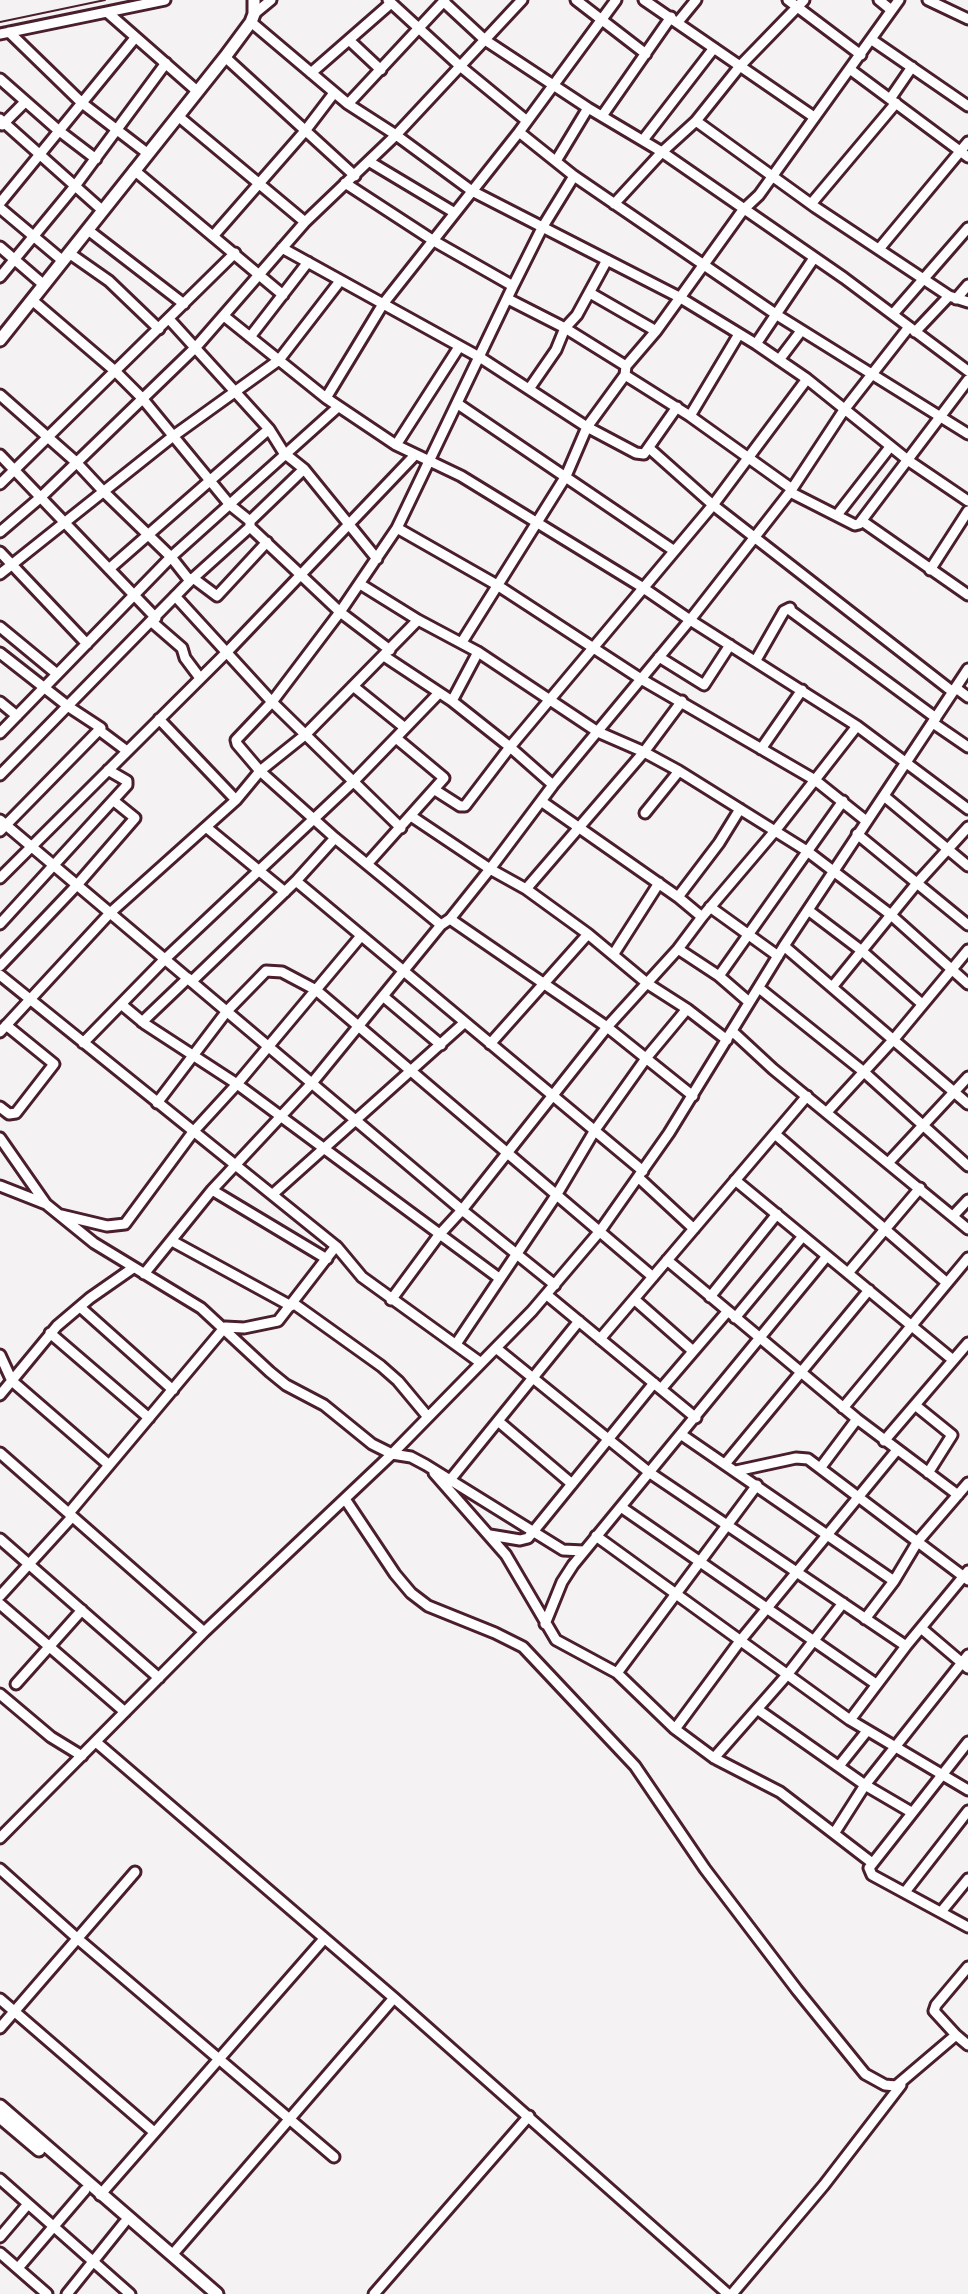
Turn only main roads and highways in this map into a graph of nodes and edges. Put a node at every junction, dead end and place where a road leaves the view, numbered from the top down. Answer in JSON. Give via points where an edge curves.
{"nodes":[{"id":1,"x":254,"y":0,"type":"edge"},
{"id":2,"x":0,"y":340,"type":"edge"},
{"id":3,"x":0,"y":2106,"type":"edge"},
{"id":4,"x":0,"y":2117,"type":"edge"},
{"id":5,"x":206,"y":2294,"type":"edge"},
{"id":6,"x":217,"y":2294,"type":"edge"}],
"edges":[{"from":1,"to":2,"type":"main road","via":[[252,18],[225,57]]},
{"from":3,"to":6,"type":"main road"},
{"from":4,"to":5,"type":"main road"}]}
